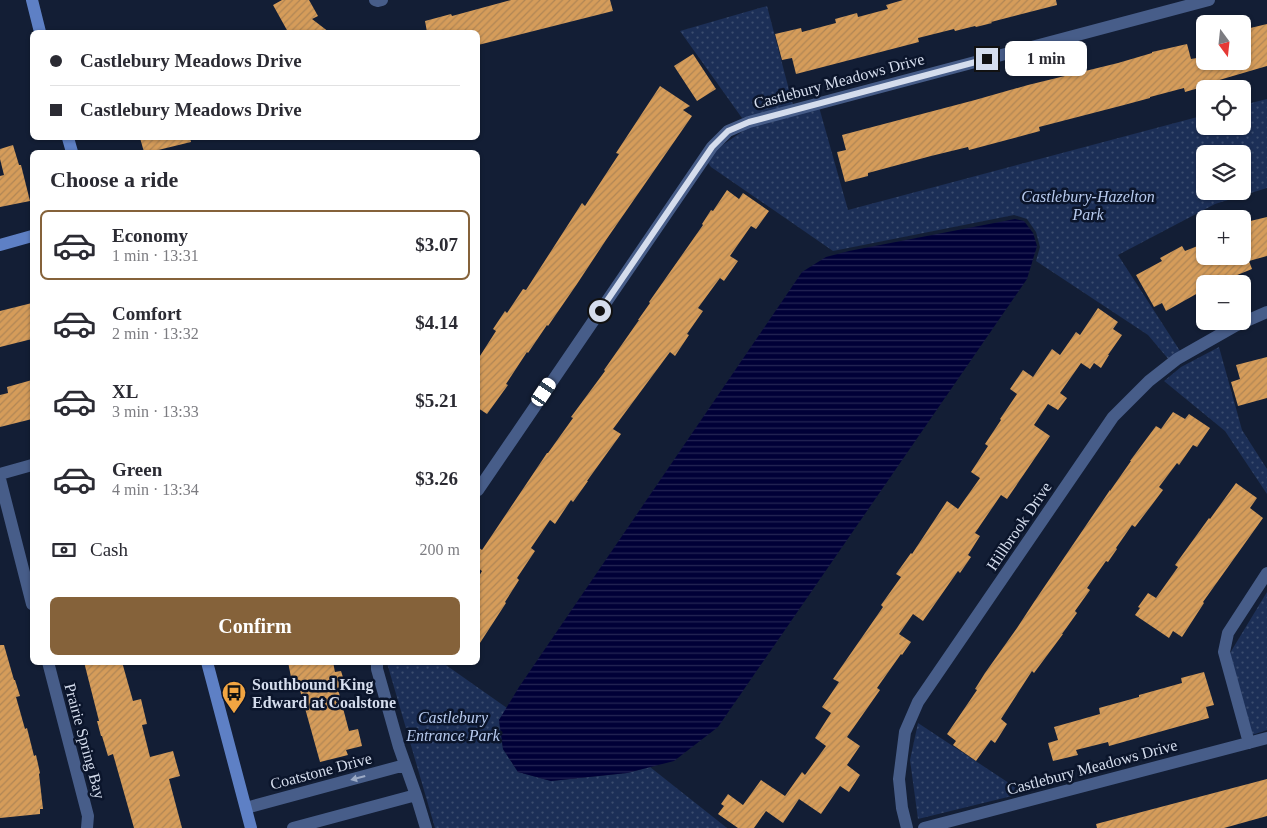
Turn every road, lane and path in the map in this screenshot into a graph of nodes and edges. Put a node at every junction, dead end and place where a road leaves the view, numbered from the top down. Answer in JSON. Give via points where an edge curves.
{"nodes":[{"id":1,"x":32,"y":0,"type":"edge"},
{"id":2,"x":375,"y":0,"type":"edge"},
{"id":3,"x":382,"y":0,"type":"edge"},
{"id":4,"x":1209,"y":0,"type":"edge"},
{"id":5,"x":40,"y":30,"type":"edge"},
{"id":6,"x":30,"y":237,"type":"edge"},
{"id":7,"x":0,"y":245,"type":"edge"},
{"id":8,"x":1267,"y":312,"type":"edge"},
{"id":9,"x":30,"y":466,"type":"edge"},
{"id":10,"x":0,"y":474,"type":"edge"},
{"id":11,"x":0,"y":479,"type":"edge"},
{"id":12,"x":480,"y":487,"type":"edge"},
{"id":13,"x":1267,"y":573,"type":"edge"},
{"id":14,"x":30,"y":596,"type":"edge"},
{"id":15,"x":49,"y":665,"type":"edge"},
{"id":16,"x":208,"y":665,"type":"edge"},
{"id":17,"x":377,"y":665,"type":"edge"},
{"id":18,"x":1267,"y":738,"type":"edge"},
{"id":19,"x":1249,"y":743,"type":"junction"},
{"id":20,"x":405,"y":765,"type":"junction"},
{"id":21,"x":416,"y":795,"type":"junction"},
{"id":22,"x":246,"y":808,"type":"junction"},
{"id":23,"x":87,"y":828,"type":"edge"},
{"id":24,"x":251,"y":828,"type":"edge"},
{"id":25,"x":293,"y":828,"type":"edge"},
{"id":26,"x":426,"y":828,"type":"edge"},
{"id":27,"x":907,"y":828,"type":"edge"},
{"id":28,"x":924,"y":828,"type":"edge"}],
"edges":[{"from":1,"to":5,"type":"street"},
{"from":2,"to":3,"type":"street"},
{"from":4,"to":12,"type":"street","name":"Castlebury Meadows Drive","via":[[749,122],[728,131],[712,147]]},
{"from":6,"to":7,"type":"street"},
{"from":8,"to":27,"type":"street","name":"Hillbrook Drive","via":[[1235,326],[1178,359],[1149,380],[1113,418],[918,702],[905,732],[899,779]]},
{"from":9,"to":10,"type":"street"},
{"from":11,"to":14,"type":"street"},
{"from":13,"to":19,"type":"street","via":[[1228,633],[1224,652]]},
{"from":15,"to":23,"type":"street","name":"Prairie Spring Bay","via":[[88,816]]},
{"from":16,"to":22,"type":"street"},
{"from":17,"to":20,"type":"street"},
{"from":18,"to":19,"type":"street","name":"Castlebury Meadows Drive"},
{"from":19,"to":28,"type":"street","name":"Castlebury Meadows Drive"},
{"from":20,"to":21,"type":"street"},
{"from":20,"to":22,"type":"street","name":"Coatstone Drive","one_way":true},
{"from":21,"to":25,"type":"street"},
{"from":21,"to":26,"type":"street"},
{"from":22,"to":24,"type":"street"}]}
